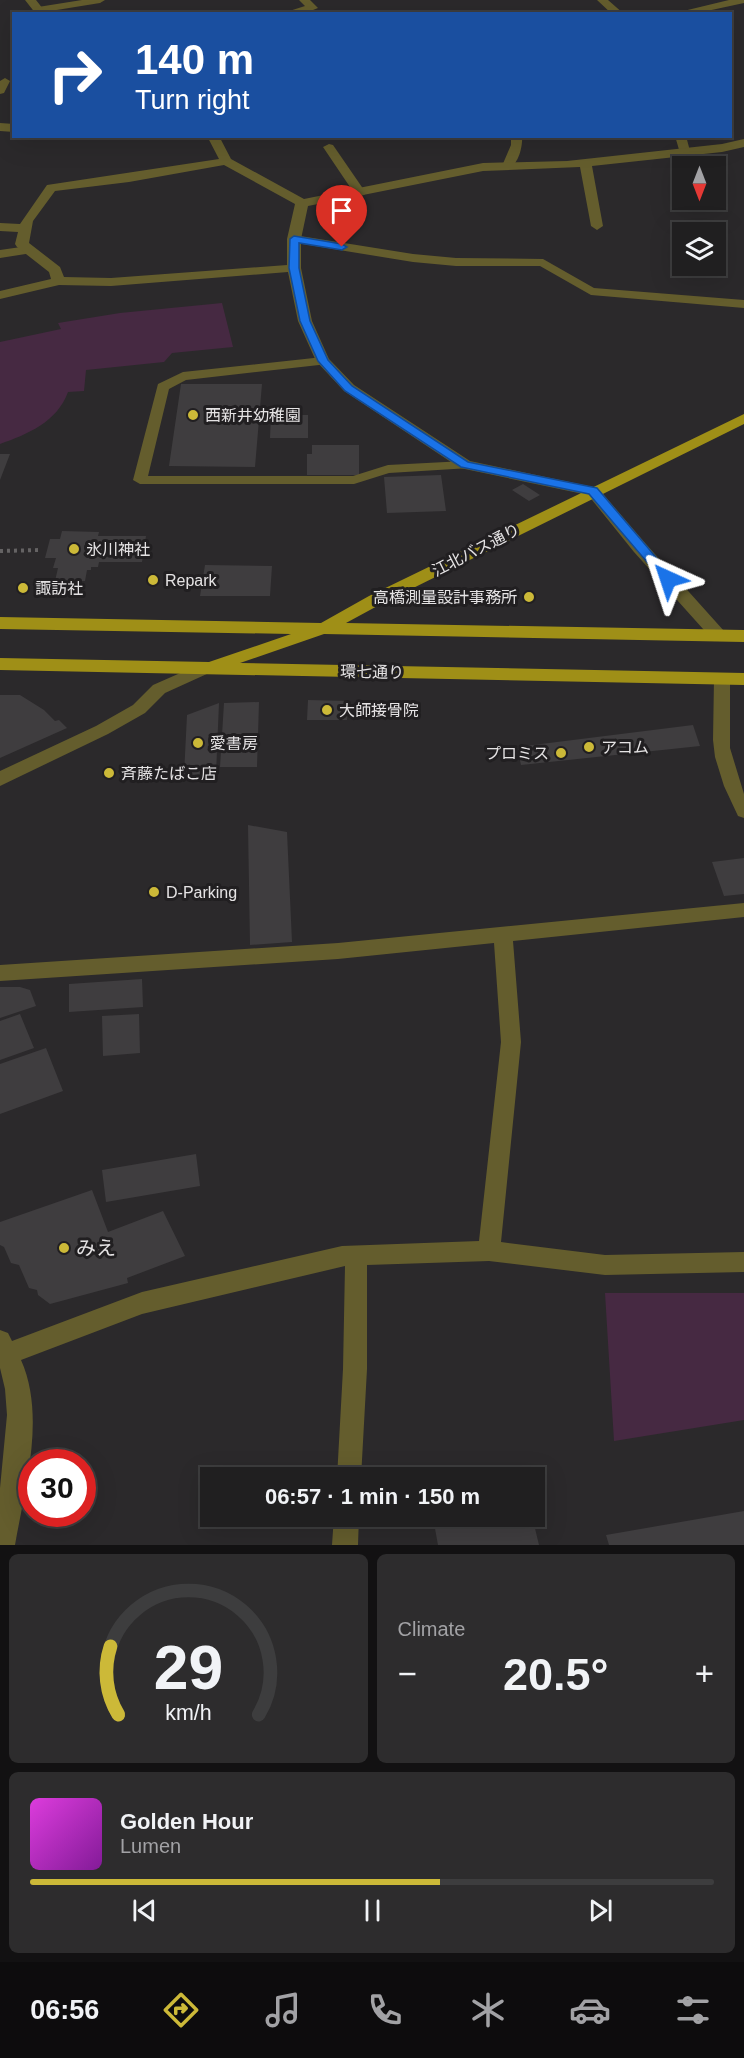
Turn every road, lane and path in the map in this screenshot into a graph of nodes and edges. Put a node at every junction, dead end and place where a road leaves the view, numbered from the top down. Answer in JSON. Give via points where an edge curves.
{"nodes":[{"id":1,"x":30,"y":0,"type":"edge"},
{"id":2,"x":100,"y":0,"type":"edge"},
{"id":3,"x":304,"y":0,"type":"edge"},
{"id":4,"x":602,"y":0,"type":"edge"},
{"id":5,"x":743,"y":0,"type":"edge"},
{"id":6,"x":680,"y":10,"type":"edge"},
{"id":7,"x":40,"y":12,"type":"edge"},
{"id":8,"x":294,"y":12,"type":"edge"},
{"id":9,"x":617,"y":12,"type":"edge"},
{"id":10,"x":5,"y":81,"type":"dead end"},
{"id":11,"x":0,"y":91,"type":"edge"},
{"id":12,"x":214,"y":138,"type":"edge"},
{"id":13,"x":516,"y":138,"type":"edge"},
{"id":14,"x":681,"y":138,"type":"edge"},
{"id":15,"x":744,"y":143,"type":"edge"},
{"id":16,"x":329,"y":147,"type":"dead end"},
{"id":17,"x":684,"y":151,"type":"junction"},
{"id":18,"x":226,"y":161,"type":"junction"},
{"id":19,"x":585,"y":163,"type":"junction"},
{"id":20,"x":508,"y":166,"type":"junction"},
{"id":21,"x":360,"y":193,"type":"junction"},
{"id":22,"x":302,"y":203,"type":"junction"},
{"id":23,"x":597,"y":226,"type":"dead end"},
{"id":24,"x":0,"y":227,"type":"edge"},
{"id":25,"x":26,"y":228,"type":"junction"},
{"id":26,"x":294,"y":239,"type":"junction"},
{"id":27,"x":28,"y":250,"type":"junction"},
{"id":28,"x":0,"y":254,"type":"edge"},
{"id":29,"x":294,"y":268,"type":"junction"},
{"id":30,"x":59,"y":281,"type":"junction"},
{"id":31,"x":0,"y":295,"type":"edge"},
{"id":32,"x":744,"y":304,"type":"edge"},
{"id":33,"x":323,"y":361,"type":"junction"},
{"id":34,"x":744,"y":418,"type":"edge"},
{"id":35,"x":465,"y":465,"type":"junction"},
{"id":36,"x":593,"y":491,"type":"junction"},
{"id":37,"x":40,"y":550,"type":"dead end"},
{"id":38,"x":0,"y":551,"type":"edge"},
{"id":39,"x":0,"y":624,"type":"edge"},
{"id":40,"x":325,"y":628,"type":"junction"},
{"id":41,"x":718,"y":635,"type":"junction"},
{"id":42,"x":744,"y":636,"type":"edge"},
{"id":43,"x":0,"y":664,"type":"edge"},
{"id":44,"x":203,"y":669,"type":"junction"},
{"id":45,"x":722,"y":679,"type":"junction"},
{"id":46,"x":744,"y":679,"type":"edge"},
{"id":47,"x":0,"y":779,"type":"edge"},
{"id":48,"x":744,"y":812,"type":"edge"},
{"id":49,"x":744,"y":910,"type":"edge"},
{"id":50,"x":503,"y":935,"type":"junction"},
{"id":51,"x":0,"y":973,"type":"edge"},
{"id":52,"x":489,"y":1251,"type":"junction"},
{"id":53,"x":356,"y":1255,"type":"junction"},
{"id":54,"x":744,"y":1262,"type":"edge"},
{"id":55,"x":4,"y":1347,"type":"edge"},
{"id":56,"x":350,"y":1467,"type":"edge"},
{"id":57,"x":5,"y":1497,"type":"edge"},
{"id":58,"x":346,"y":1527,"type":"edge"},
{"id":59,"x":2,"y":1545,"type":"edge"},
{"id":60,"x":345,"y":1545,"type":"edge"}],
"edges":[{"from":1,"to":7,"type":"street"},
{"from":2,"to":7,"type":"lane"},
{"from":3,"to":8,"type":"street","via":[[313,8]]},
{"from":4,"to":9,"type":"lane"},
{"from":5,"to":6,"type":"lane"},
{"from":10,"to":11,"type":"lane"},
{"from":12,"to":18,"type":"street"},
{"from":13,"to":20,"type":"lane"},
{"from":14,"to":17,"type":"lane"},
{"from":15,"to":17,"type":"street"},
{"from":16,"to":21,"type":"lane"},
{"from":17,"to":19,"type":"street"},
{"from":18,"to":22,"type":"street"},
{"from":18,"to":25,"type":"street","via":[[51,188]]},
{"from":19,"to":20,"type":"street"},
{"from":19,"to":23,"type":"street"},
{"from":20,"to":21,"type":"street","via":[[463,170]]},
{"from":21,"to":22,"type":"street"},
{"from":22,"to":26,"type":"street"},
{"from":24,"to":25,"type":"street"},
{"from":25,"to":27,"type":"street","via":[[22,244]]},
{"from":26,"to":29,"type":"street"},
{"from":26,"to":32,"type":"lane","via":[[413,258],[543,263],[591,291]]},
{"from":27,"to":28,"type":"lane"},
{"from":27,"to":30,"type":"street","via":[[55,270]]},
{"from":29,"to":30,"type":"street","via":[[111,282]]},
{"from":29,"to":33,"type":"street","via":[[305,321]]},
{"from":30,"to":31,"type":"street"},
{"from":33,"to":35,"type":"street","via":[[349,388]]},
{"from":33,"to":35,"type":"lane","via":[[183,376],[163,387],[140,480],[354,480],[387,470]]},
{"from":34,"to":36,"type":"main road","name":"江北バス通り"},
{"from":35,"to":36,"type":"street"},
{"from":36,"to":40,"type":"main road","name":"江北バス通り"},
{"from":36,"to":41,"type":"street"},
{"from":37,"to":38,"type":"path"},
{"from":39,"to":40,"type":"main road"},
{"from":40,"to":41,"type":"main road"},
{"from":40,"to":44,"type":"main road","name":"江北バス通り"},
{"from":41,"to":42,"type":"main road"},
{"from":43,"to":44,"type":"main road","name":"環七通り"},
{"from":44,"to":45,"type":"main road","name":"環七通り"},
{"from":44,"to":47,"type":"street","via":[[159,689],[139,709],[102,730]]},
{"from":45,"to":46,"type":"main road","name":"環七通り"},
{"from":45,"to":48,"type":"lane","via":[[721,742],[734,793]]},
{"from":49,"to":50,"type":"street"},
{"from":50,"to":51,"type":"street"},
{"from":50,"to":52,"type":"street","via":[[512,1041]]},
{"from":52,"to":53,"type":"street"},
{"from":52,"to":54,"type":"street","via":[[605,1265]]},
{"from":53,"to":55,"type":"street","via":[[142,1303]]},
{"from":53,"to":56,"type":"street"},
{"from":55,"to":57,"type":"street","via":[[15,1380],[21,1419]]},
{"from":57,"to":59,"type":"street"},
{"from":58,"to":60,"type":"street"}]}
